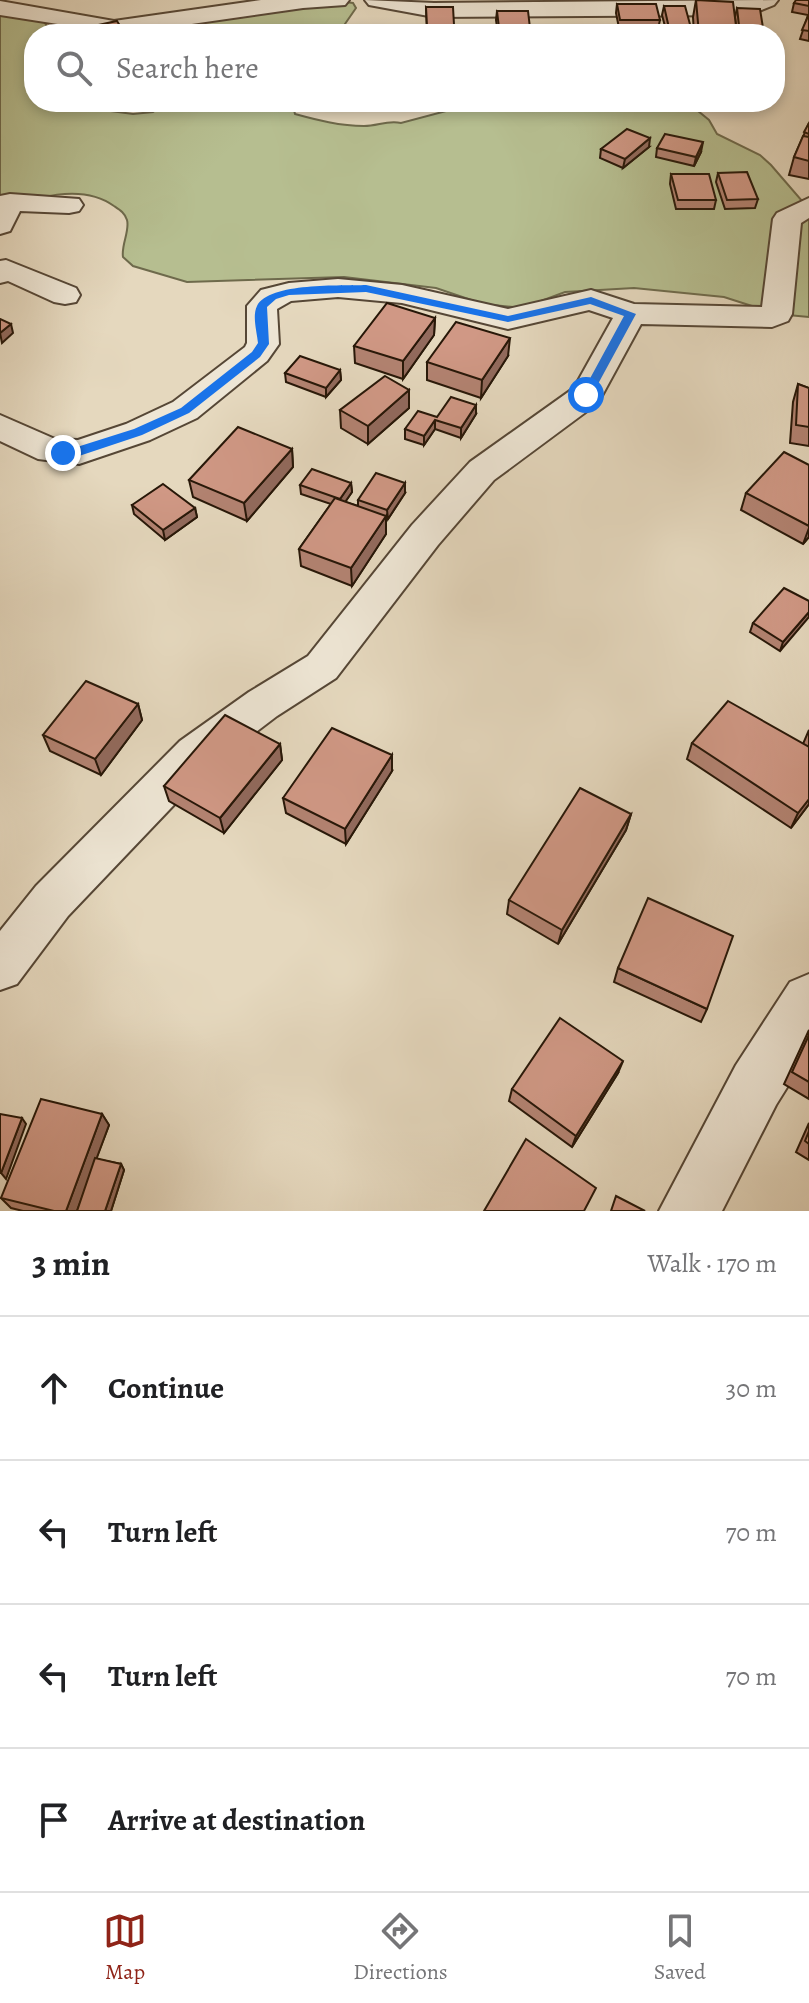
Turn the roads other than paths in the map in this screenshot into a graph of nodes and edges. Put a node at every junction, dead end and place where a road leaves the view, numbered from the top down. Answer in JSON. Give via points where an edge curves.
{"nodes":[{"id":1,"x":337,"y":0,"type":"edge"},
{"id":2,"x":377,"y":0,"type":"edge"},
{"id":3,"x":766,"y":0,"type":"edge"},
{"id":4,"x":0,"y":8,"type":"edge"},
{"id":5,"x":91,"y":24,"type":"edge"},
{"id":6,"x":142,"y":24,"type":"edge"},
{"id":7,"x":69,"y":205,"type":"dead end"},
{"id":8,"x":809,"y":206,"type":"edge"},
{"id":9,"x":0,"y":225,"type":"edge"},
{"id":10,"x":2,"y":270,"type":"edge"},
{"id":11,"x":65,"y":295,"type":"dead end"},
{"id":12,"x":631,"y":314,"type":"junction"},
{"id":13,"x":0,"y":427,"type":"edge"},
{"id":14,"x":0,"y":968,"type":"edge"},
{"id":15,"x":809,"y":1001,"type":"edge"},
{"id":16,"x":689,"y":1211,"type":"edge"}],
"edges":[{"from":1,"to":6,"type":"street"},
{"from":2,"to":3,"type":"street","via":[[434,10],[749,8]]},
{"from":4,"to":5,"type":"street"},
{"from":7,"to":9,"type":"street","via":[[10,202]]},
{"from":8,"to":12,"type":"street","via":[[787,219],[777,314]]},
{"from":10,"to":11,"type":"street"},
{"from":12,"to":13,"type":"street","via":[[591,300],[508,319],[366,288],[289,292],[262,306],[263,344],[256,354],[185,410],[138,432],[63,453]]},
{"from":12,"to":14,"type":"street","via":[[586,395],[482,471],[322,667],[195,754],[52,901]]},
{"from":15,"to":16,"type":"street","via":[[756,1085]]}]}
